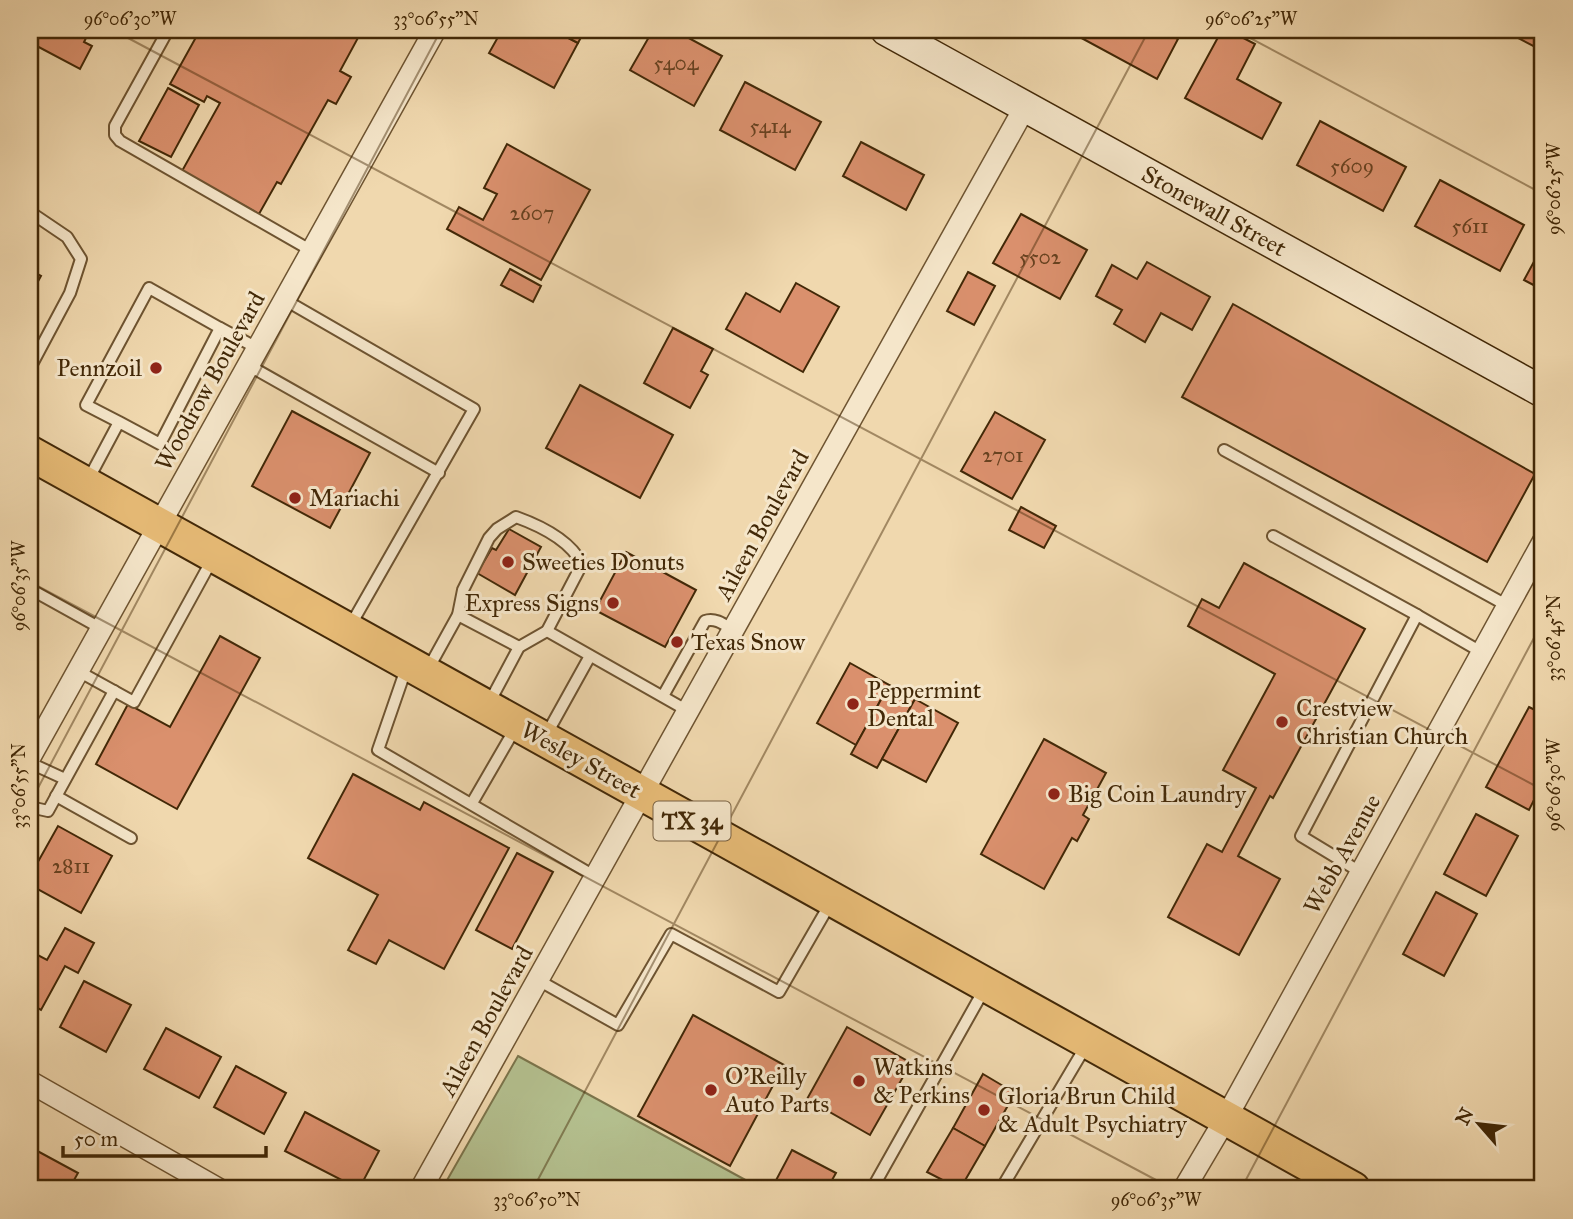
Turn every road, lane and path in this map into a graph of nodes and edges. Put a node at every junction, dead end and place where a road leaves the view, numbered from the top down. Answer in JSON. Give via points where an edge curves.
{"nodes":[{"id":1,"x":168,"y":30,"type":"edge"},
{"id":2,"x":435,"y":30,"type":"edge"},
{"id":3,"x":886,"y":30,"type":"edge"},
{"id":4,"x":1025,"y":107,"type":"junction"},
{"id":5,"x":30,"y":212,"type":"edge"},
{"id":6,"x":312,"y":251,"type":"junction"},
{"id":7,"x":285,"y":300,"type":"junction"},
{"id":8,"x":220,"y":328,"type":"junction"},
{"id":9,"x":253,"y":357,"type":"junction"},
{"id":10,"x":30,"y":368,"type":"edge"},
{"id":11,"x":1543,"y":392,"type":"edge"},
{"id":12,"x":119,"y":422,"type":"junction"},
{"id":13,"x":1224,"y":450,"type":"dead end"},
{"id":14,"x":30,"y":453,"type":"edge"},
{"id":15,"x":439,"y":472,"type":"junction"},
{"id":16,"x":85,"y":484,"type":"junction"},
{"id":17,"x":159,"y":525,"type":"junction"},
{"id":18,"x":1273,"y":536,"type":"dead end"},
{"id":19,"x":1543,"y":542,"type":"edge"},
{"id":20,"x":215,"y":556,"type":"junction"},
{"id":21,"x":30,"y":589,"type":"edge"},
{"id":22,"x":1508,"y":606,"type":"junction"},
{"id":23,"x":458,"y":615,"type":"junction"},
{"id":24,"x":1417,"y":615,"type":"junction"},
{"id":25,"x":102,"y":629,"type":"junction"},
{"id":26,"x":348,"y":630,"type":"junction"},
{"id":27,"x":733,"y":630,"type":"junction"},
{"id":28,"x":547,"y":631,"type":"junction"},
{"id":29,"x":519,"y":648,"type":"junction"},
{"id":30,"x":1483,"y":653,"type":"junction"},
{"id":31,"x":590,"y":656,"type":"junction"},
{"id":32,"x":417,"y":668,"type":"junction"},
{"id":33,"x":78,"y":671,"type":"junction"},
{"id":34,"x":114,"y":691,"type":"junction"},
{"id":35,"x":663,"y":696,"type":"junction"},
{"id":36,"x":487,"y":707,"type":"junction"},
{"id":37,"x":688,"y":711,"type":"junction"},
{"id":38,"x":531,"y":732,"type":"junction"},
{"id":39,"x":30,"y":757,"type":"edge"},
{"id":40,"x":30,"y":763,"type":"edge"},
{"id":41,"x":65,"y":779,"type":"junction"},
{"id":42,"x":642,"y":794,"type":"junction"},
{"id":43,"x":55,"y":796,"type":"junction"},
{"id":44,"x":472,"y":803,"type":"junction"},
{"id":45,"x":30,"y":807,"type":"edge"},
{"id":46,"x":131,"y":838,"type":"dead end"},
{"id":47,"x":1362,"y":873,"type":"junction"},
{"id":48,"x":596,"y":877,"type":"junction"},
{"id":49,"x":832,"y":899,"type":"junction"},
{"id":50,"x":538,"y":980,"type":"junction"},
{"id":51,"x":987,"y":985,"type":"junction"},
{"id":52,"x":1088,"y":1042,"type":"junction"},
{"id":53,"x":30,"y":1082,"type":"edge"},
{"id":54,"x":1226,"y":1118,"type":"junction"},
{"id":55,"x":218,"y":1189,"type":"edge"},
{"id":56,"x":421,"y":1189,"type":"edge"},
{"id":57,"x":872,"y":1189,"type":"edge"},
{"id":58,"x":1000,"y":1189,"type":"edge"},
{"id":59,"x":1184,"y":1189,"type":"edge"},
{"id":60,"x":1351,"y":1189,"type":"edge"}],
"edges":[{"from":1,"to":6,"type":"lane","via":[[115,135]]},
{"from":2,"to":6,"type":"street","name":"Woodrow Boulevard"},
{"from":3,"to":4,"type":"street","name":"Stonewall Street"},
{"from":4,"to":11,"type":"street","name":"Stonewall Street"},
{"from":4,"to":27,"type":"street","name":"Aileen Boulevard"},
{"from":5,"to":10,"type":"lane","via":[[67,237],[81,259],[71,293]]},
{"from":6,"to":7,"type":"street","name":"Woodrow Boulevard"},
{"from":7,"to":9,"type":"street","name":"Woodrow Boulevard"},
{"from":7,"to":15,"type":"lane","via":[[474,409]]},
{"from":8,"to":9,"type":"lane"},
{"from":8,"to":12,"type":"lane","via":[[160,444]]},
{"from":8,"to":12,"type":"lane","via":[[149,288],[86,405]]},
{"from":9,"to":15,"type":"lane"},
{"from":9,"to":17,"type":"street","name":"Woodrow Boulevard"},
{"from":12,"to":16,"type":"lane"},
{"from":13,"to":22,"type":"lane"},
{"from":14,"to":16,"type":"main road","name":"Wesley Street","number":"TX 34"},
{"from":15,"to":26,"type":"lane"},
{"from":16,"to":17,"type":"main road","name":"Wesley Street","number":"TX 34"},
{"from":17,"to":20,"type":"main road","name":"Wesley Street","number":"TX 34"},
{"from":17,"to":25,"type":"street","name":"Woodrow Boulevard"},
{"from":18,"to":24,"type":"lane"},
{"from":19,"to":22,"type":"street","name":"Webb Avenue"},
{"from":20,"to":26,"type":"main road","name":"Wesley Street","number":"TX 34"},
{"from":20,"to":34,"type":"lane","via":[[134,702]]},
{"from":21,"to":25,"type":"lane"},
{"from":22,"to":30,"type":"street","name":"Webb Avenue"},
{"from":23,"to":28,"type":"lane","via":[[463,590],[489,538],[516,517],[575,549],[582,564]]},
{"from":23,"to":29,"type":"lane"},
{"from":23,"to":32,"type":"lane"},
{"from":24,"to":30,"type":"lane"},
{"from":24,"to":47,"type":"lane","via":[[1301,836]]},
{"from":25,"to":33,"type":"street","name":"Woodrow Boulevard"},
{"from":26,"to":32,"type":"main road","name":"Wesley Street","number":"TX 34"},
{"from":27,"to":35,"type":"lane","via":[[705,621]]},
{"from":27,"to":37,"type":"street","name":"Aileen Boulevard"},
{"from":28,"to":29,"type":"lane"},
{"from":28,"to":31,"type":"lane"},
{"from":29,"to":36,"type":"lane"},
{"from":30,"to":47,"type":"street","name":"Webb Avenue"},
{"from":31,"to":35,"type":"lane"},
{"from":31,"to":38,"type":"lane"},
{"from":32,"to":36,"type":"main road","name":"Wesley Street","number":"TX 34"},
{"from":32,"to":44,"type":"lane","via":[[378,750]]},
{"from":33,"to":34,"type":"lane"},
{"from":33,"to":39,"type":"street","name":"Woodrow Boulevard"},
{"from":34,"to":41,"type":"lane"},
{"from":35,"to":37,"type":"lane"},
{"from":36,"to":38,"type":"main road","name":"Wesley Street","number":"TX 34"},
{"from":37,"to":42,"type":"street","name":"Aileen Boulevard"},
{"from":38,"to":42,"type":"main road","name":"Wesley Street","number":"TX 34"},
{"from":38,"to":44,"type":"lane"},
{"from":40,"to":41,"type":"lane"},
{"from":41,"to":43,"type":"lane"},
{"from":42,"to":48,"type":"street","name":"Aileen Boulevard"},
{"from":42,"to":49,"type":"main road","name":"Wesley Street","number":"TX 34"},
{"from":43,"to":45,"type":"lane","via":[[48,811]]},
{"from":43,"to":46,"type":"lane"},
{"from":44,"to":48,"type":"lane"},
{"from":47,"to":54,"type":"street","name":"Webb Avenue"},
{"from":48,"to":50,"type":"street","name":"Aileen Boulevard"},
{"from":49,"to":50,"type":"lane","via":[[779,992],[671,934],[618,1025]]},
{"from":49,"to":51,"type":"main road","name":"Wesley Street","number":"TX 34"},
{"from":50,"to":56,"type":"street","name":"Aileen Boulevard"},
{"from":51,"to":52,"type":"main road","name":"Wesley Street","number":"TX 34"},
{"from":51,"to":57,"type":"lane"},
{"from":52,"to":54,"type":"main road","name":"Wesley Street","number":"TX 34"},
{"from":52,"to":58,"type":"lane"},
{"from":53,"to":55,"type":"street"},
{"from":54,"to":59,"type":"street","name":"Webb Avenue"},
{"from":54,"to":60,"type":"main road","name":"Wesley Street","number":"TX 34"}]}
